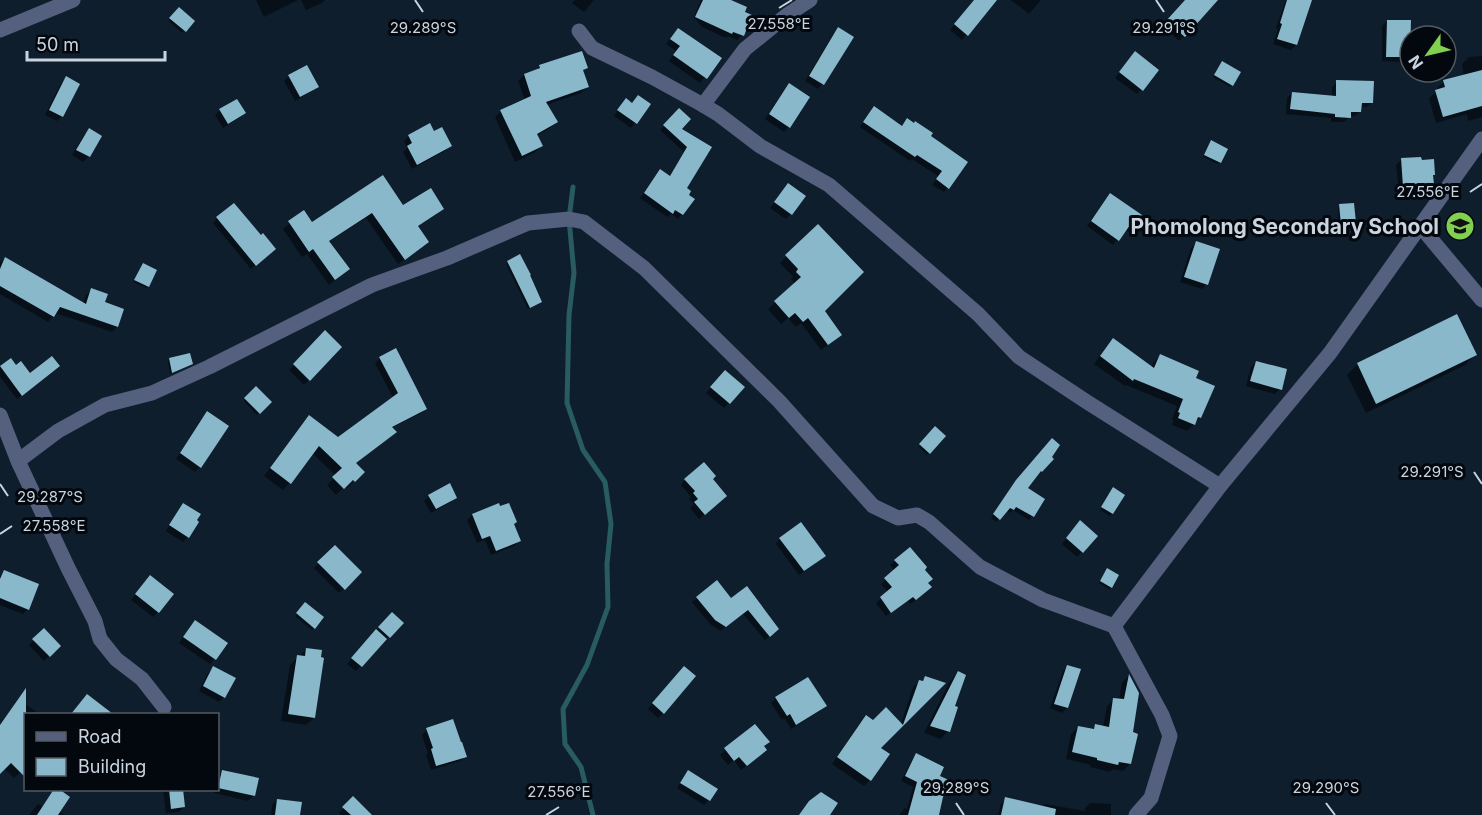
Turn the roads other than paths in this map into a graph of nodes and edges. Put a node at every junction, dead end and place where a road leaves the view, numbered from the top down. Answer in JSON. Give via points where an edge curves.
{"nodes":[{"id":1,"x":74,"y":0,"type":"edge"},
{"id":2,"x":810,"y":0,"type":"edge"},
{"id":3,"x":0,"y":30,"type":"edge"},
{"id":4,"x":579,"y":31,"type":"dead end"},
{"id":5,"x":703,"y":105,"type":"junction"},
{"id":6,"x":1482,"y":139,"type":"edge"},
{"id":7,"x":1421,"y":227,"type":"junction"},
{"id":8,"x":1482,"y":300,"type":"edge"},
{"id":9,"x":0,"y":415,"type":"edge"},
{"id":10,"x":18,"y":461,"type":"junction"},
{"id":11,"x":1220,"y":486,"type":"junction"},
{"id":12,"x":1114,"y":626,"type":"junction"},
{"id":13,"x":164,"y":706,"type":"dead end"},
{"id":14,"x":1136,"y":815,"type":"edge"}],
"edges":[{"from":1,"to":3,"type":"street"},
{"from":2,"to":5,"type":"street","via":[[745,49]]},
{"from":4,"to":5,"type":"street","via":[[592,48]]},
{"from":5,"to":11,"type":"street","via":[[760,146],[828,185],[978,314],[1019,357]]},
{"from":6,"to":7,"type":"street"},
{"from":7,"to":8,"type":"street"},
{"from":7,"to":11,"type":"street","via":[[1330,353]]},
{"from":9,"to":10,"type":"street"},
{"from":10,"to":12,"type":"street","via":[[58,431],[105,405],[152,393],[372,285],[528,223],[576,220],[645,268],[779,401],[873,506],[898,518],[917,515],[980,567],[1043,600]]},
{"from":10,"to":13,"type":"street","via":[[100,639]]},
{"from":11,"to":12,"type":"street"},
{"from":12,"to":14,"type":"street","via":[[1170,736],[1151,798]]}]}
